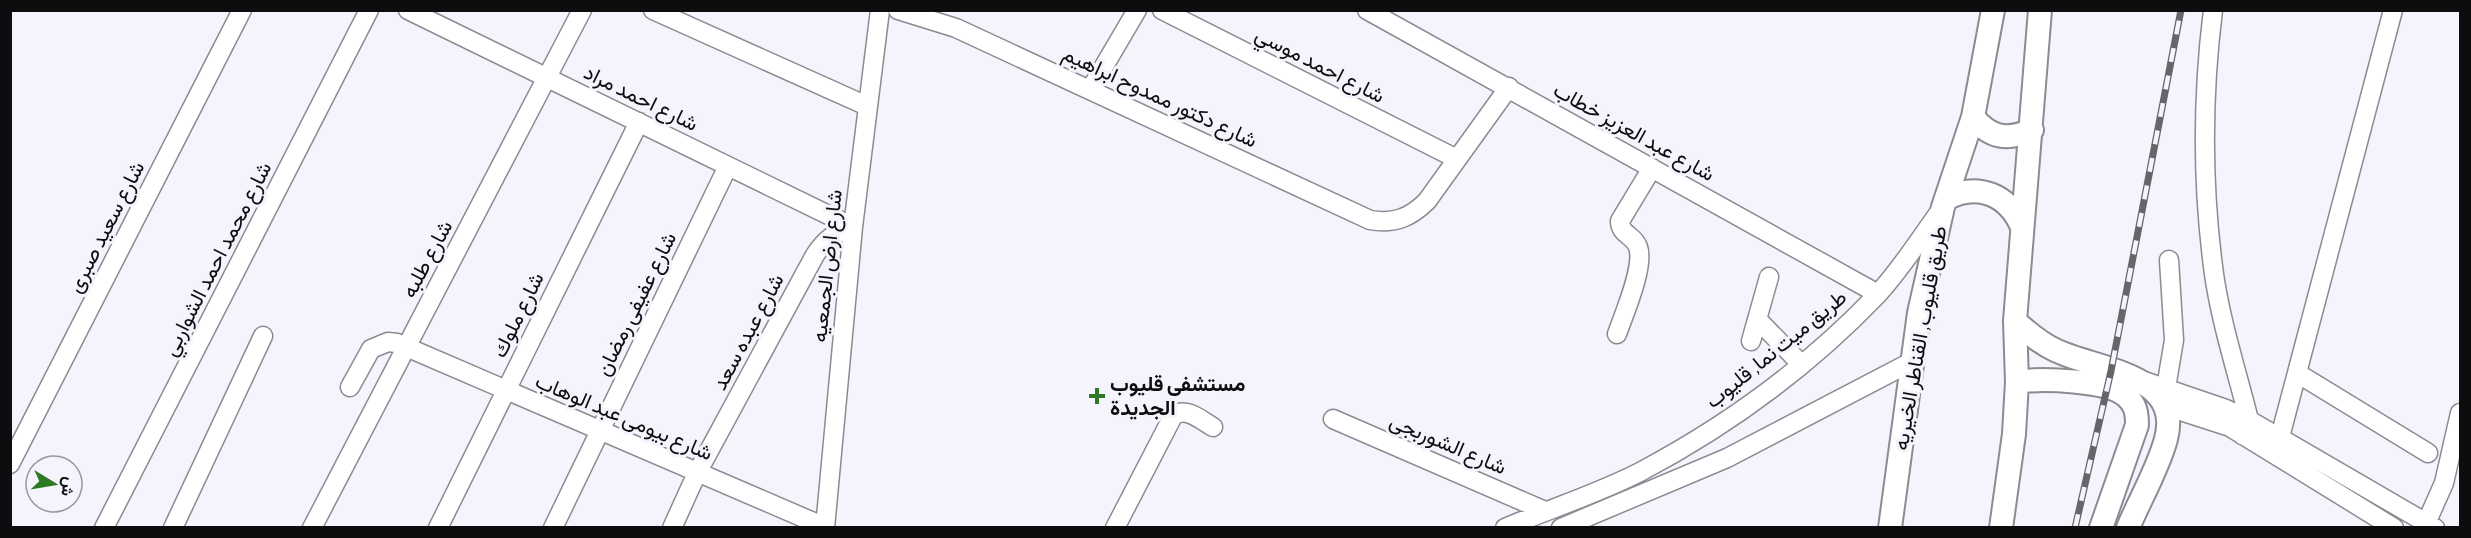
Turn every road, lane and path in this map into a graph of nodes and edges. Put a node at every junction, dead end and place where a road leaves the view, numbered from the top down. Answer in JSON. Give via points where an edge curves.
{"nodes":[{"id":1,"x":242,"y":10,"type":"edge"},
{"id":2,"x":369,"y":10,"type":"edge"},
{"id":3,"x":408,"y":10,"type":"edge"},
{"id":4,"x":582,"y":10,"type":"edge"},
{"id":5,"x":653,"y":10,"type":"edge"},
{"id":6,"x":880,"y":10,"type":"edge"},
{"id":7,"x":898,"y":10,"type":"edge"},
{"id":8,"x":1137,"y":10,"type":"edge"},
{"id":9,"x":1162,"y":10,"type":"edge"},
{"id":10,"x":1367,"y":10,"type":"edge"},
{"id":11,"x":1994,"y":10,"type":"edge"},
{"id":12,"x":2040,"y":10,"type":"edge"},
{"id":13,"x":2214,"y":10,"type":"edge"},
{"id":14,"x":2393,"y":10,"type":"edge"},
{"id":15,"x":928,"y":15,"type":"edge"},
{"id":16,"x":444,"y":19,"type":"edge"},
{"id":17,"x":547,"y":77,"type":"junction"},
{"id":18,"x":1509,"y":87,"type":"junction"},
{"id":19,"x":1090,"y":90,"type":"junction"},
{"id":20,"x":867,"y":106,"type":"junction"},
{"id":21,"x":1973,"y":117,"type":"junction"},
{"id":22,"x":639,"y":122,"type":"junction"},
{"id":23,"x":2032,"y":130,"type":"junction"},
{"id":24,"x":1457,"y":159,"type":"junction"},
{"id":25,"x":728,"y":166,"type":"junction"},
{"id":26,"x":1652,"y":168,"type":"junction"},
{"id":27,"x":1944,"y":203,"type":"junction"},
{"id":28,"x":853,"y":226,"type":"junction"},
{"id":29,"x":2022,"y":227,"type":"junction"},
{"id":30,"x":2169,"y":260,"type":"dead end"},
{"id":31,"x":1769,"y":277,"type":"dead end"},
{"id":32,"x":1878,"y":294,"type":"junction"},
{"id":33,"x":1757,"y":319,"type":"junction"},
{"id":34,"x":2015,"y":321,"type":"junction"},
{"id":35,"x":1617,"y":334,"type":"dead end"},
{"id":36,"x":263,"y":336,"type":"dead end"},
{"id":37,"x":1751,"y":341,"type":"dead end"},
{"id":38,"x":406,"y":347,"type":"junction"},
{"id":39,"x":1911,"y":362,"type":"junction"},
{"id":40,"x":1801,"y":363,"type":"junction"},
{"id":41,"x":2296,"y":373,"type":"junction"},
{"id":42,"x":2017,"y":382,"type":"junction"},
{"id":43,"x":350,"y":387,"type":"dead end"},
{"id":44,"x":505,"y":391,"type":"junction"},
{"id":45,"x":2165,"y":397,"type":"junction"},
{"id":46,"x":2137,"y":413,"type":"junction"},
{"id":47,"x":2460,"y":413,"type":"edge"},
{"id":48,"x":1334,"y":419,"type":"dead end"},
{"id":49,"x":1213,"y":427,"type":"dead end"},
{"id":50,"x":2245,"y":427,"type":"junction"},
{"id":51,"x":18,"y":431,"type":"edge"},
{"id":52,"x":599,"y":431,"type":"junction"},
{"id":53,"x":2280,"y":437,"type":"junction"},
{"id":54,"x":2428,"y":453,"type":"dead end"},
{"id":55,"x":2455,"y":458,"type":"edge"},
{"id":56,"x":10,"y":464,"type":"edge"},
{"id":57,"x":697,"y":473,"type":"junction"},
{"id":58,"x":1545,"y":511,"type":"junction"},
{"id":59,"x":2428,"y":526,"type":"edge"},
{"id":60,"x":825,"y":527,"type":"edge"},
{"id":61,"x":104,"y":528,"type":"edge"},
{"id":62,"x":173,"y":528,"type":"edge"},
{"id":63,"x":312,"y":528,"type":"edge"},
{"id":64,"x":438,"y":528,"type":"edge"},
{"id":65,"x":553,"y":528,"type":"edge"},
{"id":66,"x":672,"y":528,"type":"edge"},
{"id":67,"x":1115,"y":528,"type":"edge"},
{"id":68,"x":1505,"y":528,"type":"edge"},
{"id":69,"x":1561,"y":528,"type":"edge"},
{"id":70,"x":1890,"y":528,"type":"edge"},
{"id":71,"x":2001,"y":528,"type":"edge"},
{"id":72,"x":2101,"y":528,"type":"edge"},
{"id":73,"x":2128,"y":528,"type":"edge"},
{"id":74,"x":2394,"y":528,"type":"edge"}],
"edges":[{"from":1,"to":51,"type":"street","name":"شارع سعيد صبرى"},
{"from":2,"to":61,"type":"street","name":"شارع محمد احمد الشواربي"},
{"from":3,"to":16,"type":"street","name":"شارع احمد مراد"},
{"from":4,"to":17,"type":"street","name":"شارع طلبه"},
{"from":5,"to":20,"type":"street"},
{"from":6,"to":20,"type":"street","name":"شارع ارض الجمعيه"},
{"from":7,"to":15,"type":"street","name":"شارع دكتور ممدوح ابراهيم"},
{"from":8,"to":19,"type":"street"},
{"from":9,"to":24,"type":"street","name":"شارع احمد موسي"},
{"from":10,"to":18,"type":"street","name":"شارع عبد العزيز خطاب"},
{"from":11,"to":21,"type":"main road","name":"طريق قليوب, القناطر الخيريه"},
{"from":12,"to":23,"type":"main road"},
{"from":13,"to":50,"type":"street","via":[[2205,75],[2204,146],[2214,275]]},
{"from":14,"to":41,"type":"street"},
{"from":15,"to":19,"type":"street","name":"شارع دكتور ممدوح ابراهيم"},
{"from":16,"to":17,"type":"street","name":"شارع احمد مراد"},
{"from":17,"to":22,"type":"street","name":"شارع احمد مراد"},
{"from":17,"to":38,"type":"street","name":"شارع طلبه"},
{"from":18,"to":24,"type":"street"},
{"from":18,"to":26,"type":"street","name":"شارع عبد العزيز خطاب"},
{"from":19,"to":24,"type":"street","name":"شارع دكتور ممدوح ابراهيم","via":[[1370,220],[1386,222],[1416,212]]},
{"from":20,"to":28,"type":"street","name":"شارع ارض الجمعيه"},
{"from":21,"to":23,"type":"main road","via":[[1984,130],[1999,137],[2016,137]]},
{"from":21,"to":27,"type":"main road","name":"طريق قليوب, القناطر الخيريه"},
{"from":22,"to":25,"type":"street","name":"شارع احمد مراد"},
{"from":22,"to":44,"type":"street","name":"شارع ملوك"},
{"from":23,"to":29,"type":"main road"},
{"from":25,"to":28,"type":"street","name":"شارع احمد مراد"},
{"from":25,"to":52,"type":"street","name":"شارع عفيفى رمضان"},
{"from":26,"to":32,"type":"street","name":"شارع عبد العزيز خطاب"},
{"from":26,"to":35,"type":"street","via":[[1620,221],[1623,232],[1636,242],[1640,257]]},
{"from":27,"to":29,"type":"main road","via":[[1970,190],[1997,196],[2016,214]]},
{"from":27,"to":32,"type":"street","name":"طريق ميت نما, قليوب"},
{"from":27,"to":39,"type":"main road","name":"طريق قليوب, القناطر الخيريه"},
{"from":28,"to":57,"type":"street","name":"شارع عبده سعد","via":[[824,242],[815,255]]},
{"from":28,"to":60,"type":"street","name":"شارع ارض الجمعيه"},
{"from":29,"to":34,"type":"main road"},
{"from":30,"to":45,"type":"street","via":[[2174,340]]},
{"from":31,"to":33,"type":"street"},
{"from":32,"to":40,"type":"street","name":"طريق ميت نما, قليوب"},
{"from":33,"to":37,"type":"street"},
{"from":33,"to":40,"type":"street"},
{"from":34,"to":42,"type":"main road"},
{"from":34,"to":45,"type":"main road","via":[[2054,350],[2144,381]]},
{"from":36,"to":62,"type":"street"},
{"from":38,"to":43,"type":"street","via":[[388,342],[371,349]]},
{"from":38,"to":44,"type":"street","name":"شارع بيومى عبد الوهاب"},
{"from":38,"to":63,"type":"street","name":"شارع طلبه"},
{"from":39,"to":69,"type":"street","via":[[1727,458]]},
{"from":39,"to":70,"type":"main road","name":"طريق قليوب, القناطر الخيريه"},
{"from":40,"to":58,"type":"street","name":"طريق ميت نما, قليوب","via":[[1707,434],[1638,473]]},
{"from":41,"to":53,"type":"street"},
{"from":41,"to":54,"type":"street"},
{"from":42,"to":46,"type":"main road","via":[[2057,379],[2115,390],[2125,394]]},
{"from":42,"to":71,"type":"main road","via":[[2012,456]]},
{"from":44,"to":52,"type":"street","name":"شارع بيومى عبد الوهاب"},
{"from":44,"to":64,"type":"street","name":"شارع ملوك"},
{"from":45,"to":46,"type":"main road"},
{"from":45,"to":50,"type":"street","via":[[2212,420]]},
{"from":45,"to":73,"type":"main road","via":[[2166,439]]},
{"from":46,"to":72,"type":"main road","via":[[2137,425]]},
{"from":47,"to":55,"type":"street"},
{"from":48,"to":58,"type":"street","name":"شارع الشوربجى"},
{"from":49,"to":67,"type":"street","via":[[1186,412],[1173,416]]},
{"from":50,"to":53,"type":"street"},
{"from":50,"to":74,"type":"street"},
{"from":51,"to":56,"type":"street","name":"شارع سعيد صبرى"},
{"from":52,"to":57,"type":"street","name":"شارع بيومى عبد الوهاب"},
{"from":52,"to":65,"type":"street","name":"شارع عفيفى رمضان"},
{"from":53,"to":59,"type":"street"},
{"from":55,"to":59,"type":"street"},
{"from":57,"to":60,"type":"street","name":"شارع بيومى عبد الوهاب"},
{"from":57,"to":66,"type":"street","name":"شارع عبده سعد"},
{"from":58,"to":68,"type":"street","name":"طريق ميت نما, قليوب"}]}
